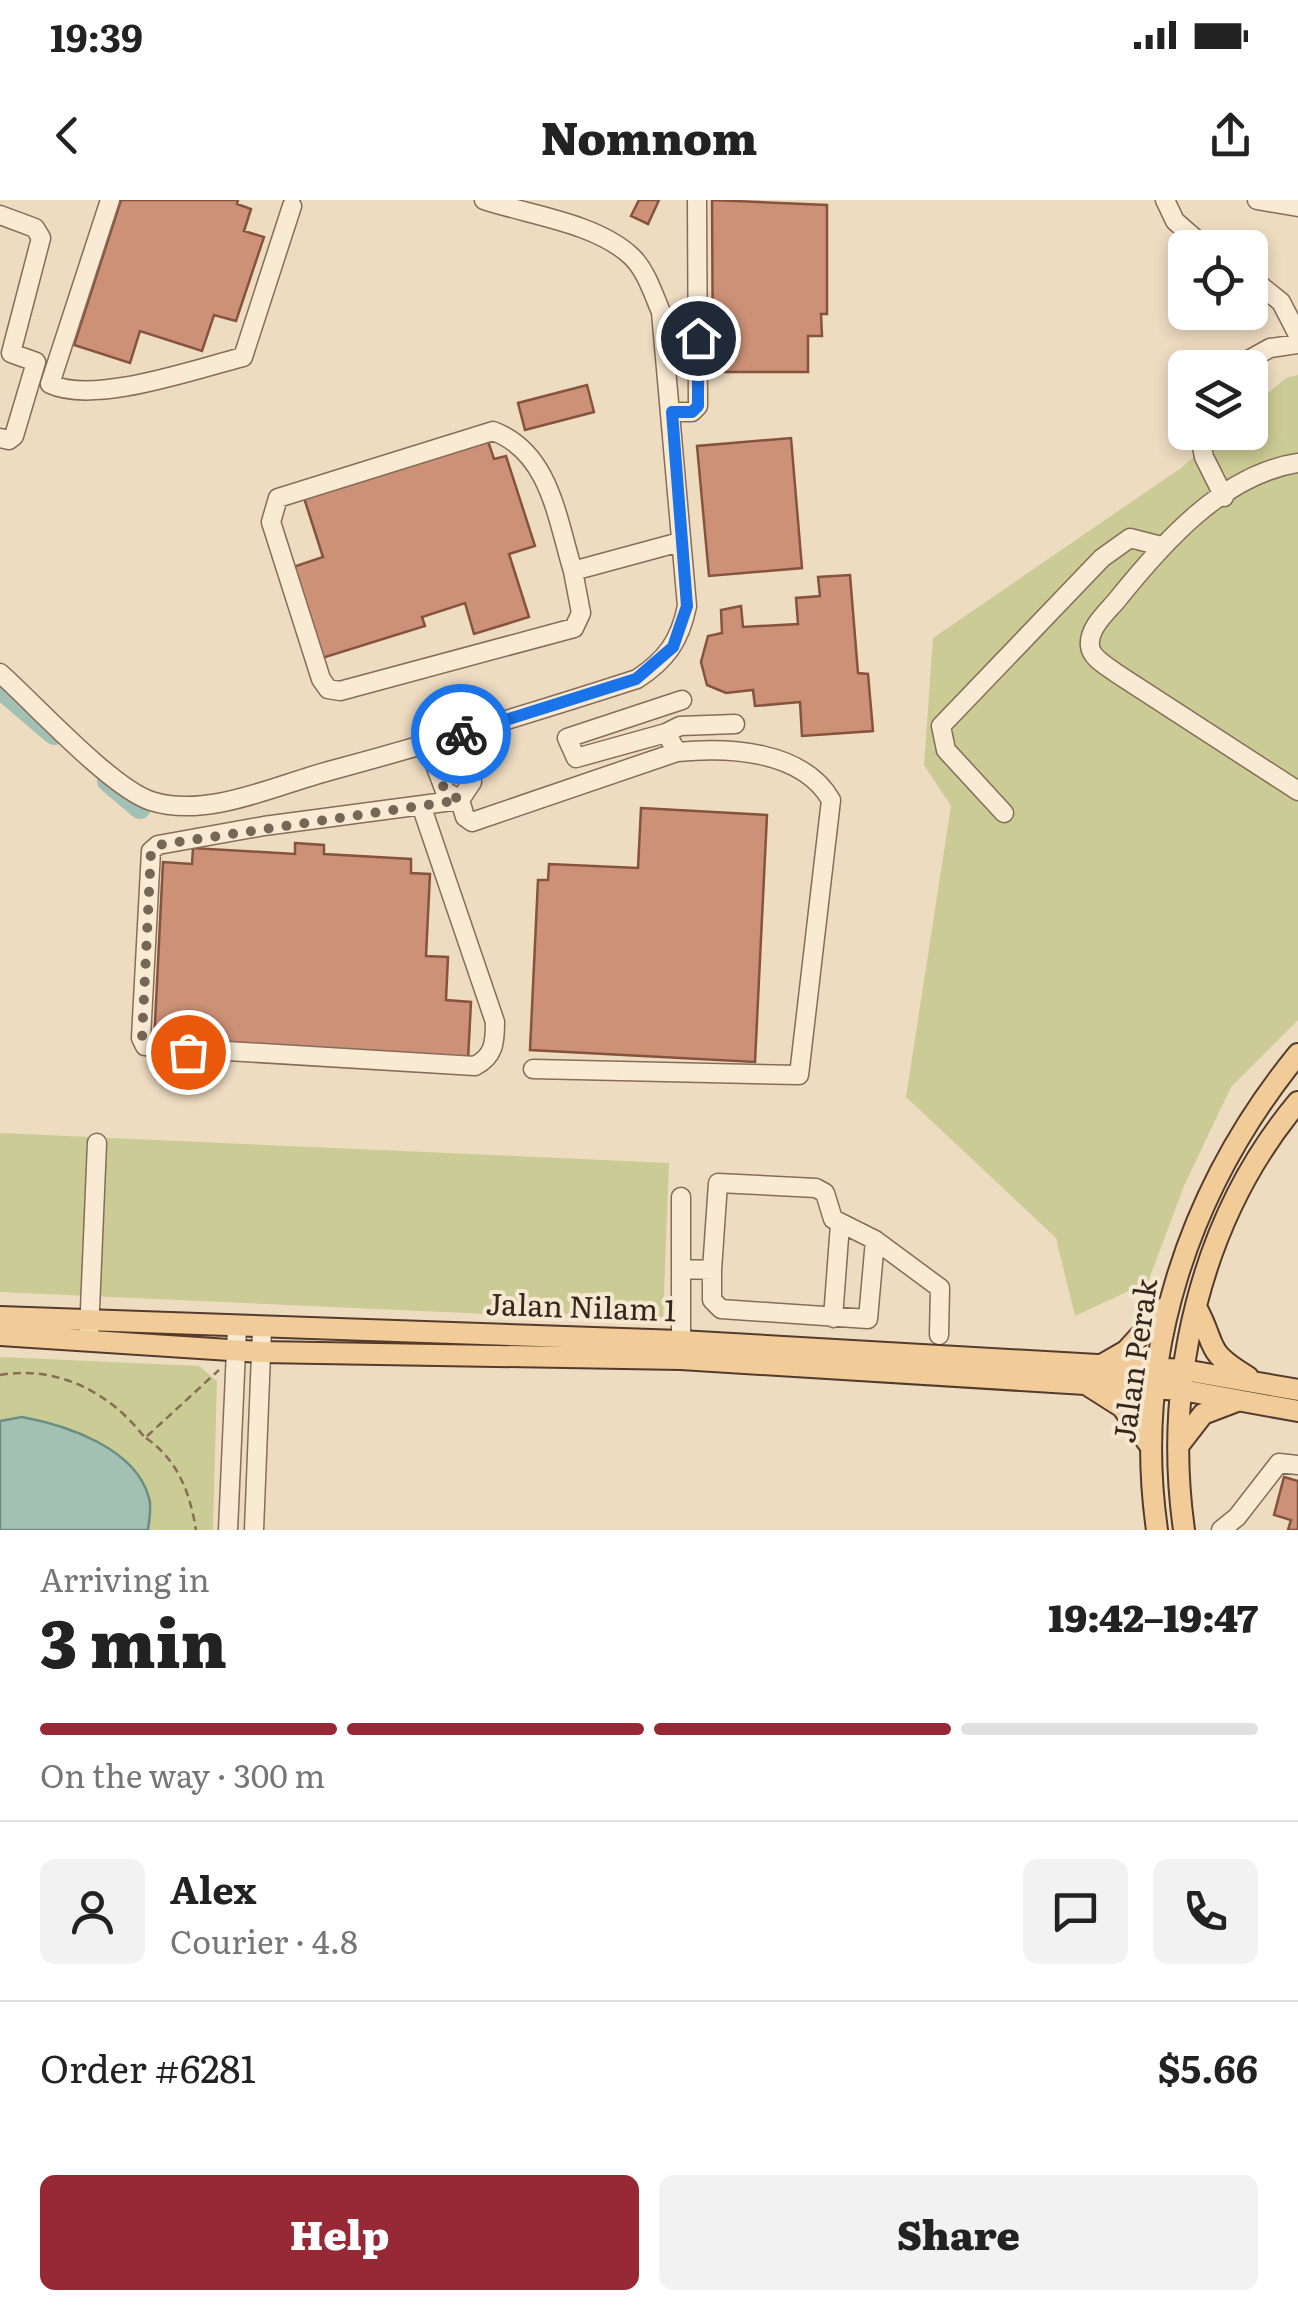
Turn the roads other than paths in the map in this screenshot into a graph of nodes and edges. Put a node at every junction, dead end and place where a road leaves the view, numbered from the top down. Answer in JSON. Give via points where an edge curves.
{"nodes":[{"id":1,"x":110,"y":200,"type":"edge"},
{"id":2,"x":484,"y":200,"type":"edge"},
{"id":3,"x":697,"y":200,"type":"edge"},
{"id":4,"x":1165,"y":200,"type":"edge"},
{"id":5,"x":1257,"y":200,"type":"edge"},
{"id":6,"x":292,"y":206,"type":"dead end"},
{"id":7,"x":1298,"y":207,"type":"edge"},
{"id":8,"x":0,"y":216,"type":"edge"},
{"id":9,"x":1185,"y":230,"type":"edge"},
{"id":10,"x":1268,"y":292,"type":"edge"},
{"id":11,"x":1298,"y":335,"type":"edge"},
{"id":12,"x":1298,"y":344,"type":"edge"},
{"id":13,"x":1266,"y":350,"type":"edge"},
{"id":14,"x":672,"y":412,"type":"junction"},
{"id":15,"x":0,"y":438,"type":"edge"},
{"id":16,"x":1203,"y":450,"type":"edge"},
{"id":17,"x":1298,"y":463,"type":"edge"},
{"id":18,"x":1224,"y":497,"type":"junction"},
{"id":19,"x":680,"y":542,"type":"junction"},
{"id":20,"x":1161,"y":546,"type":"junction"},
{"id":21,"x":573,"y":572,"type":"junction"},
{"id":22,"x":0,"y":673,"type":"edge"},
{"id":23,"x":682,"y":700,"type":"dead end"},
{"id":24,"x":735,"y":724,"type":"dead end"},
{"id":25,"x":666,"y":732,"type":"junction"},
{"id":26,"x":461,"y":734,"type":"junction"},
{"id":27,"x":427,"y":744,"type":"junction"},
{"id":28,"x":677,"y":752,"type":"junction"},
{"id":29,"x":1298,"y":791,"type":"edge"},
{"id":30,"x":460,"y":800,"type":"junction"},
{"id":31,"x":422,"y":808,"type":"junction"},
{"id":32,"x":1004,"y":813,"type":"dead end"},
{"id":33,"x":1298,"y":1054,"type":"edge"},
{"id":34,"x":533,"y":1068,"type":"dead end"},
{"id":35,"x":1298,"y":1102,"type":"edge"},
{"id":36,"x":97,"y":1143,"type":"dead end"},
{"id":37,"x":681,"y":1197,"type":"dead end"},
{"id":38,"x":840,"y":1224,"type":"junction"},
{"id":39,"x":875,"y":1240,"type":"junction"},
{"id":40,"x":681,"y":1269,"type":"junction"},
{"id":41,"x":712,"y":1270,"type":"junction"},
{"id":42,"x":1170,"y":1302,"type":"junction"},
{"id":43,"x":1195,"y":1306,"type":"junction"},
{"id":44,"x":0,"y":1317,"type":"edge"},
{"id":45,"x":833,"y":1318,"type":"junction"},
{"id":46,"x":237,"y":1328,"type":"junction"},
{"id":47,"x":262,"y":1329,"type":"junction"},
{"id":48,"x":89,"y":1331,"type":"junction"},
{"id":49,"x":0,"y":1335,"type":"edge"},
{"id":50,"x":939,"y":1335,"type":"dead end"},
{"id":51,"x":681,"y":1350,"type":"junction"},
{"id":52,"x":261,"y":1352,"type":"junction"},
{"id":53,"x":235,"y":1360,"type":"junction"},
{"id":54,"x":1092,"y":1376,"type":"junction"},
{"id":55,"x":1159,"y":1378,"type":"junction"},
{"id":56,"x":1183,"y":1380,"type":"junction"},
{"id":57,"x":1258,"y":1382,"type":"junction"},
{"id":58,"x":1298,"y":1390,"type":"edge"},
{"id":59,"x":1239,"y":1400,"type":"junction"},
{"id":60,"x":1298,"y":1411,"type":"edge"},
{"id":61,"x":1151,"y":1447,"type":"junction"},
{"id":62,"x":1178,"y":1447,"type":"junction"},
{"id":63,"x":1298,"y":1465,"type":"edge"},
{"id":64,"x":228,"y":1530,"type":"edge"},
{"id":65,"x":254,"y":1530,"type":"edge"},
{"id":66,"x":1157,"y":1530,"type":"edge"},
{"id":67,"x":1184,"y":1530,"type":"edge"},
{"id":68,"x":1221,"y":1530,"type":"edge"}],
"edges":[{"from":1,"to":6,"type":"street","via":[[50,384],[64,390],[146,381],[243,357]]},
{"from":2,"to":14,"type":"street","via":[[601,237],[632,256],[661,312]]},
{"from":3,"to":14,"type":"street","via":[[698,406]]},
{"from":4,"to":9,"type":"street"},
{"from":5,"to":7,"type":"street"},
{"from":8,"to":15,"type":"street","via":[[35,228],[42,238],[11,353],[36,362],[14,436]]},
{"from":10,"to":11,"type":"street"},
{"from":12,"to":13,"type":"street"},
{"from":14,"to":19,"type":"street"},
{"from":16,"to":18,"type":"street"},
{"from":17,"to":18,"type":"street","via":[[1278,466]]},
{"from":18,"to":20,"type":"street"},
{"from":19,"to":21,"type":"street"},
{"from":19,"to":26,"type":"street","via":[[687,606],[673,647],[658,665],[636,679]]},
{"from":20,"to":29,"type":"street","via":[[1094,627],[1090,646],[1096,658]]},
{"from":20,"to":32,"type":"street","via":[[1130,538],[1102,558],[941,726],[946,750]]},
{"from":21,"to":21,"type":"street","via":[[536,460],[517,439],[494,431],[278,498],[272,509],[328,689],[574,628],[582,613]]},
{"from":22,"to":27,"type":"street","via":[[111,774],[149,800],[182,806],[224,801]]},
{"from":23,"to":25,"type":"street","via":[[566,742],[580,758]]},
{"from":24,"to":25,"type":"street"},
{"from":25,"to":28,"type":"street"},
{"from":26,"to":27,"type":"street"},
{"from":26,"to":30,"type":"street","via":[[472,782]]},
{"from":27,"to":30,"type":"street","via":[[445,791]]},
{"from":28,"to":30,"type":"street","via":[[483,821],[464,818]]},
{"from":28,"to":34,"type":"street","via":[[760,754],[823,786],[831,800],[799,1075]]},
{"from":30,"to":31,"type":"street"},
{"from":31,"to":31,"type":"street","via":[[264,826],[151,851],[145,1046],[475,1066],[488,1060],[496,1022]]},
{"from":33,"to":42,"type":"main road","name":"Jalan Perak","via":[[1220,1164]]},
{"from":35,"to":43,"type":"main road","name":"Jalan Perak","via":[[1225,1218]]},
{"from":36,"to":48,"type":"street"},
{"from":37,"to":40,"type":"street"},
{"from":38,"to":39,"type":"street"},
{"from":38,"to":41,"type":"street","via":[[816,1188],[721,1182]]},
{"from":38,"to":45,"type":"street"},
{"from":39,"to":45,"type":"street","via":[[870,1318]]},
{"from":39,"to":50,"type":"street","via":[[940,1288]]},
{"from":40,"to":41,"type":"street"},
{"from":40,"to":51,"type":"street"},
{"from":41,"to":45,"type":"street","via":[[712,1300],[722,1309]]},
{"from":42,"to":54,"type":"main road","via":[[1126,1352]]},
{"from":42,"to":55,"type":"main road","name":"Jalan Perak"},
{"from":43,"to":56,"type":"main road","name":"Jalan Perak"},
{"from":43,"to":57,"type":"main road","via":[[1223,1362]]},
{"from":44,"to":48,"type":"main road","name":"Jalan Nilam 1"},
{"from":46,"to":47,"type":"main road","name":"Jalan Nilam 1"},
{"from":46,"to":48,"type":"main road","name":"Jalan Nilam 1"},
{"from":46,"to":53,"type":"street"},
{"from":47,"to":51,"type":"main road","name":"Jalan Nilam 1"},
{"from":47,"to":52,"type":"street"},
{"from":48,"to":49,"type":"main road","name":"Jalan Nilam 1"},
{"from":48,"to":53,"type":"main road","name":"Jalan Nilam 1"},
{"from":51,"to":52,"type":"main road","name":"Jalan Nilam 1"},
{"from":51,"to":54,"type":"main road","name":"Jalan Nilam 1"},
{"from":52,"to":53,"type":"main road","name":"Jalan Nilam 1"},
{"from":52,"to":65,"type":"street"},
{"from":53,"to":64,"type":"street"},
{"from":54,"to":55,"type":"main road","name":"Jalan Nilam 1"},
{"from":54,"to":61,"type":"main road"},
{"from":55,"to":56,"type":"main road","name":"Jalan Nilam 1"},
{"from":55,"to":61,"type":"main road","name":"Jalan Perak"},
{"from":56,"to":57,"type":"main road"},
{"from":56,"to":59,"type":"main road"},
{"from":56,"to":62,"type":"main road","name":"Jalan Perak"},
{"from":57,"to":58,"type":"main road"},
{"from":59,"to":60,"type":"main road"},
{"from":59,"to":62,"type":"main road","via":[[1203,1414]]},
{"from":61,"to":66,"type":"main road","name":"Jalan Perak"},
{"from":62,"to":67,"type":"main road","name":"Jalan Perak"},
{"from":63,"to":68,"type":"street","via":[[1279,1463]]}]}
